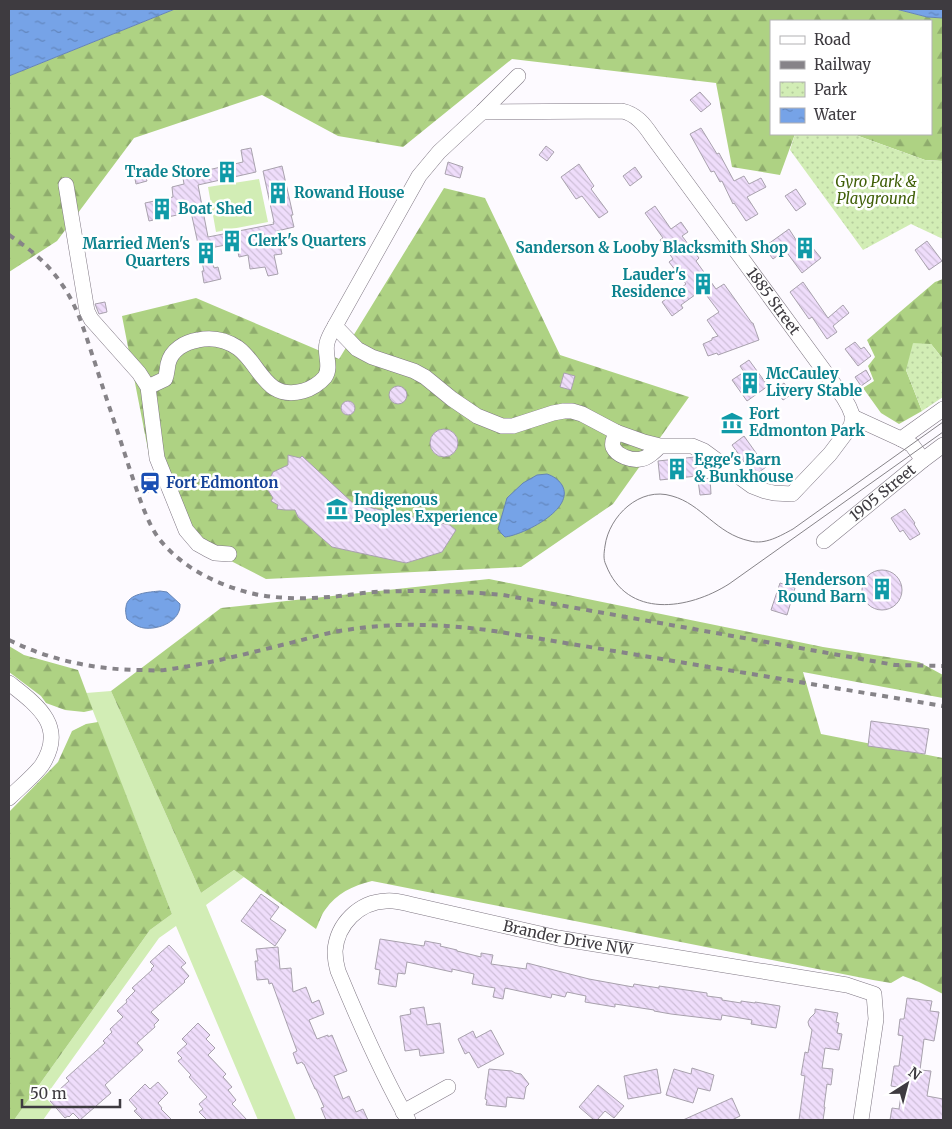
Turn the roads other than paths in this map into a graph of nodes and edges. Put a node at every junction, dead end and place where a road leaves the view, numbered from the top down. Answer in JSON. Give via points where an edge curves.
{"nodes":[{"id":1,"x":518,"y":76,"type":"dead end"},
{"id":2,"x":482,"y":112,"type":"junction"},
{"id":3,"x":66,"y":185,"type":"dead end"},
{"id":4,"x":334,"y":326,"type":"junction"},
{"id":5,"x":148,"y":387,"type":"junction"},
{"id":6,"x":943,"y":409,"type":"edge"},
{"id":7,"x":853,"y":417,"type":"junction"},
{"id":8,"x":901,"y":439,"type":"junction"},
{"id":9,"x":943,"y":444,"type":"edge"},
{"id":10,"x":922,"y":460,"type":"junction"},
{"id":11,"x":824,"y":541,"type":"dead end"},
{"id":12,"x":229,"y":554,"type":"dead end"},
{"id":13,"x":9,"y":683,"type":"edge"},
{"id":14,"x":9,"y":798,"type":"edge"},
{"id":15,"x":448,"y":1087,"type":"dead end"},
{"id":16,"x":405,"y":1116,"type":"edge"},
{"id":17,"x":860,"y":1120,"type":"edge"}],
"edges":[{"from":1,"to":2,"type":"street"},
{"from":2,"to":4,"type":"street","via":[[439,152],[419,176]]},
{"from":2,"to":7,"type":"street","name":"1885 Street","via":[[622,110],[636,117],[844,398]]},
{"from":3,"to":5,"type":"street","via":[[87,311]]},
{"from":4,"to":5,"type":"street","via":[[327,343],[328,371],[324,378],[308,389],[296,393],[278,390],[269,384],[238,348],[208,338],[184,344],[176,350],[168,363],[165,379]]},
{"from":4,"to":7,"type":"street","via":[[357,349],[414,371],[477,416],[502,426],[572,411],[644,442],[660,446],[692,446],[752,486],[774,493],[792,494],[830,454],[851,426]]},
{"from":5,"to":12,"type":"street","via":[[157,458],[186,530],[198,544],[215,553]]},
{"from":6,"to":8,"type":"street","name":"1905 Street"},
{"from":7,"to":8,"type":"street","name":"1905 Street"},
{"from":8,"to":10,"type":"street","via":[[912,445]]},
{"from":9,"to":10,"type":"street","name":"1905 Street"},
{"from":10,"to":11,"type":"street","name":"1905 Street"},
{"from":13,"to":14,"type":"street","via":[[33,702],[51,730],[50,747],[41,766]]},
{"from":15,"to":16,"type":"street","name":"Brander Drive NW"},
{"from":16,"to":17,"type":"street","name":"Brander Drive NW","via":[[364,1033],[336,961],[339,934],[350,917],[376,902],[402,903],[558,938],[847,985],[874,994],[876,1019]]}]}
